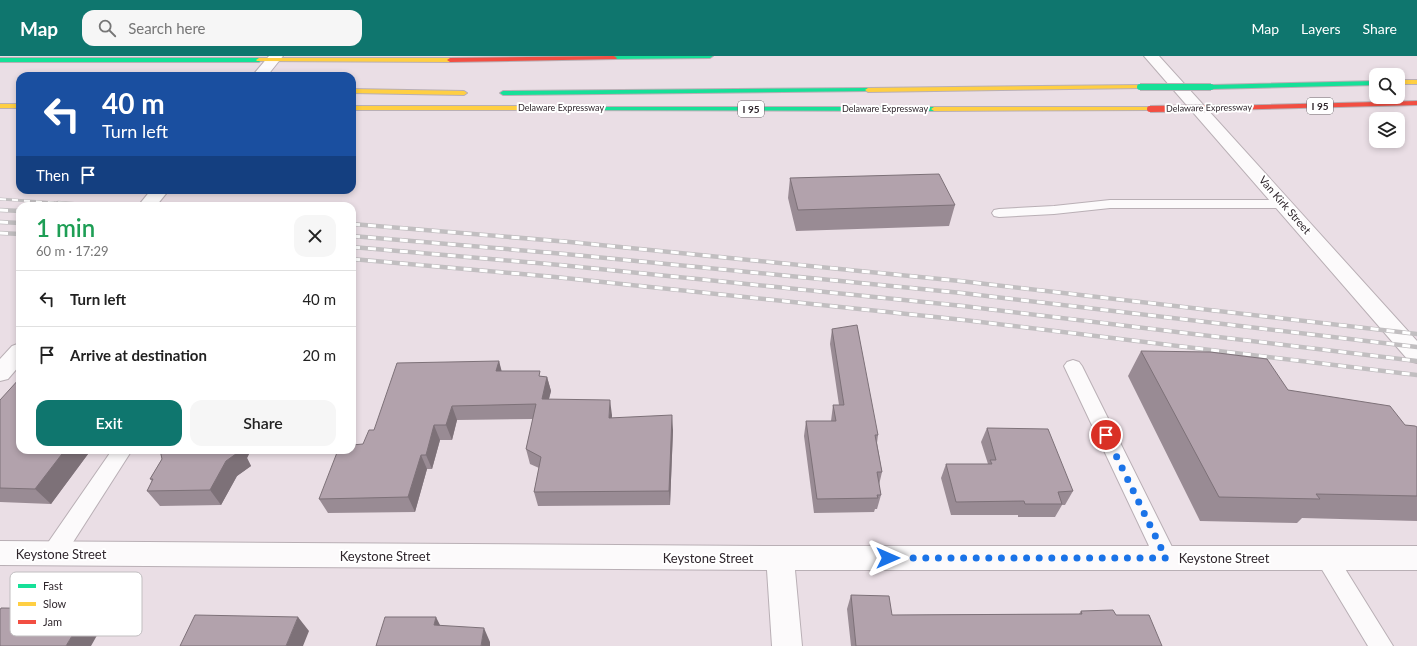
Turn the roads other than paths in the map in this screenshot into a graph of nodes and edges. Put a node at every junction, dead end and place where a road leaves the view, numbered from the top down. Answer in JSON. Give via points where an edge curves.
{"nodes":[{"id":1,"x":710,"y":56,"type":"edge"},
{"id":2,"x":1150,"y":56,"type":"edge"},
{"id":3,"x":274,"y":58,"type":"edge"},
{"id":4,"x":426,"y":58,"type":"edge"},
{"id":5,"x":509,"y":58,"type":"edge"},
{"id":6,"x":3,"y":59,"type":"edge"},
{"id":7,"x":262,"y":72,"type":"edge"},
{"id":8,"x":1405,"y":82,"type":"edge"},
{"id":9,"x":1417,"y":82,"type":"edge"},
{"id":10,"x":1369,"y":83,"type":"edge"},
{"id":11,"x":356,"y":91,"type":"edge"},
{"id":12,"x":477,"y":93,"type":"dead end"},
{"id":13,"x":493,"y":93,"type":"dead end"},
{"id":14,"x":1417,"y":103,"type":"edge"},
{"id":15,"x":0,"y":106,"type":"edge"},
{"id":16,"x":16,"y":106,"type":"edge"},
{"id":17,"x":356,"y":108,"type":"edge"},
{"id":18,"x":157,"y":194,"type":"edge"},
{"id":19,"x":150,"y":202,"type":"edge"},
{"id":20,"x":1284,"y":204,"type":"junction"},
{"id":21,"x":999,"y":213,"type":"dead end"},
{"id":22,"x":16,"y":355,"type":"edge"},
{"id":23,"x":1417,"y":355,"type":"edge"},
{"id":24,"x":1073,"y":366,"type":"dead end"},
{"id":25,"x":0,"y":373,"type":"edge"},
{"id":26,"x":119,"y":454,"type":"edge"},
{"id":27,"x":0,"y":553,"type":"edge"},
{"id":28,"x":54,"y":554,"type":"junction"},
{"id":29,"x":780,"y":558,"type":"junction"},
{"id":30,"x":1166,"y":558,"type":"junction"},
{"id":31,"x":1326,"y":558,"type":"junction"},
{"id":32,"x":1417,"y":558,"type":"edge"},
{"id":33,"x":787,"y":646,"type":"edge"},
{"id":34,"x":1381,"y":646,"type":"edge"}],
"edges":[{"from":1,"to":5,"type":"main road"},
{"from":2,"to":20,"type":"street","name":"Van Kirk Street"},
{"from":3,"to":4,"type":"main road"},
{"from":3,"to":6,"type":"main road"},
{"from":3,"to":7,"type":"street"},
{"from":4,"to":5,"type":"main road"},
{"from":8,"to":9,"type":"main road"},
{"from":10,"to":13,"type":"main road","name":"Delaware Expressway","number":"I 95","bridge":true,"via":[[1211,87]]},
{"from":11,"to":12,"type":"main road"},
{"from":14,"to":17,"type":"main road","name":"Delaware Expressway","number":"I 95","bridge":true,"via":[[1150,109]]},
{"from":15,"to":16,"type":"main road"},
{"from":18,"to":19,"type":"street"},
{"from":20,"to":21,"type":"lane","via":[[1110,204]]},
{"from":20,"to":23,"type":"street","name":"Van Kirk Street"},
{"from":22,"to":25,"type":"street"},
{"from":24,"to":30,"type":"lane"},
{"from":26,"to":28,"type":"lane"},
{"from":27,"to":28,"type":"street","name":"Keystone Street"},
{"from":28,"to":29,"type":"street","name":"Keystone Street"},
{"from":29,"to":30,"type":"street","name":"Keystone Street"},
{"from":29,"to":33,"type":"street"},
{"from":30,"to":31,"type":"street","name":"Keystone Street"},
{"from":31,"to":32,"type":"street","name":"Keystone Street"},
{"from":31,"to":34,"type":"lane"}]}
